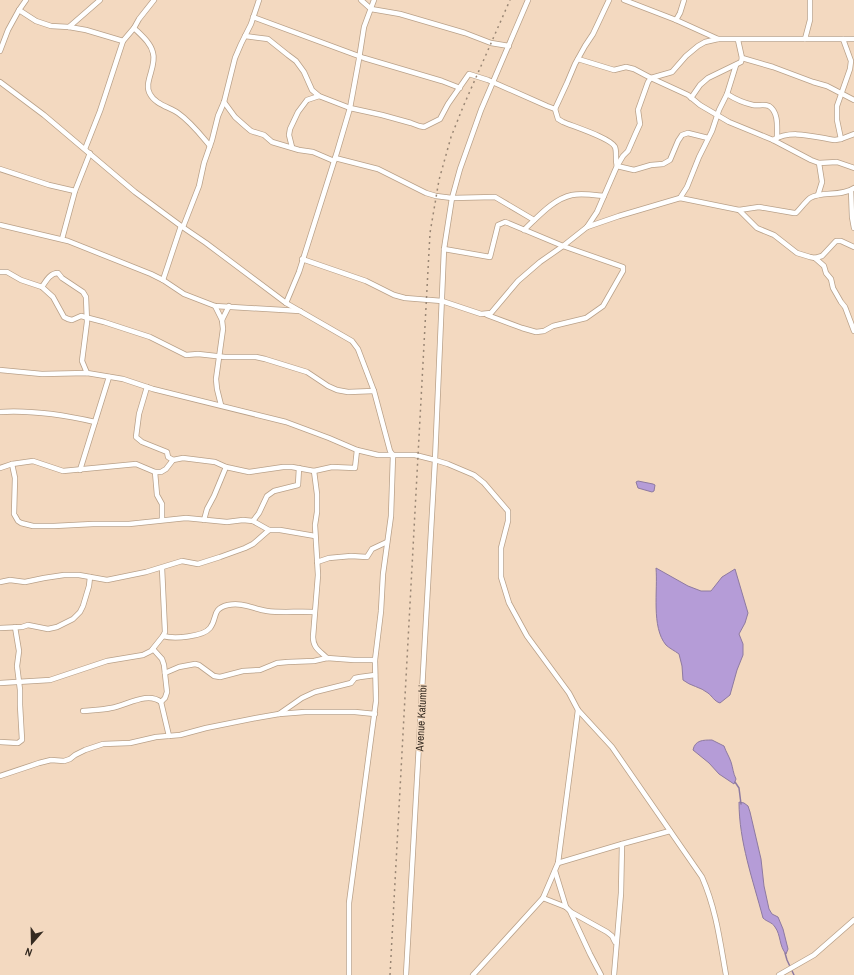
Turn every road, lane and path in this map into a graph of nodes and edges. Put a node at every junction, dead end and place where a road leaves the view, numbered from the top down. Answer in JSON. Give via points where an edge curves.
{"nodes":[{"id":1,"x":26,"y":0,"type":"edge"},
{"id":2,"x":100,"y":0,"type":"edge"},
{"id":3,"x":154,"y":0,"type":"edge"},
{"id":4,"x":259,"y":0,"type":"edge"},
{"id":5,"x":361,"y":0,"type":"edge"},
{"id":6,"x":374,"y":0,"type":"edge"},
{"id":7,"x":528,"y":0,"type":"edge"},
{"id":8,"x":609,"y":0,"type":"edge"},
{"id":9,"x":624,"y":0,"type":"edge"},
{"id":10,"x":684,"y":0,"type":"edge"},
{"id":11,"x":810,"y":0,"type":"edge"},
{"id":12,"x":371,"y":9,"type":"junction"},
{"id":13,"x":19,"y":10,"type":"junction"},
{"id":14,"x":253,"y":17,"type":"junction"},
{"id":15,"x":676,"y":20,"type":"junction"},
{"id":16,"x":69,"y":26,"type":"junction"},
{"id":17,"x":134,"y":28,"type":"junction"},
{"id":18,"x":245,"y":36,"type":"junction"},
{"id":19,"x":718,"y":39,"type":"junction"},
{"id":20,"x":805,"y":39,"type":"junction"},
{"id":21,"x":843,"y":39,"type":"junction"},
{"id":22,"x":854,"y":39,"type":"edge"},
{"id":23,"x":738,"y":40,"type":"junction"},
{"id":24,"x":123,"y":41,"type":"junction"},
{"id":25,"x":509,"y":46,"type":"junction"},
{"id":26,"x":0,"y":51,"type":"edge"},
{"id":27,"x":360,"y":57,"type":"junction"},
{"id":28,"x":578,"y":59,"type":"junction"},
{"id":29,"x":741,"y":60,"type":"junction"},
{"id":30,"x":736,"y":65,"type":"junction"},
{"id":31,"x":651,"y":78,"type":"junction"},
{"id":32,"x":0,"y":82,"type":"edge"},
{"id":33,"x":493,"y":83,"type":"junction"},
{"id":34,"x":460,"y":88,"type":"junction"},
{"id":35,"x":841,"y":92,"type":"junction"},
{"id":36,"x":727,"y":94,"type":"junction"},
{"id":37,"x":319,"y":96,"type":"junction"},
{"id":38,"x":691,"y":98,"type":"junction"},
{"id":39,"x":854,"y":100,"type":"edge"},
{"id":40,"x":224,"y":102,"type":"junction"},
{"id":41,"x":350,"y":108,"type":"junction"},
{"id":42,"x":555,"y":108,"type":"junction"},
{"id":43,"x":718,"y":115,"type":"junction"},
{"id":44,"x":854,"y":134,"type":"edge"},
{"id":45,"x":708,"y":138,"type":"junction"},
{"id":46,"x":775,"y":139,"type":"junction"},
{"id":47,"x":840,"y":140,"type":"junction"},
{"id":48,"x":210,"y":146,"type":"junction"},
{"id":49,"x":292,"y":147,"type":"junction"},
{"id":50,"x":85,"y":149,"type":"junction"},
{"id":51,"x":90,"y":153,"type":"junction"},
{"id":52,"x":335,"y":160,"type":"junction"},
{"id":53,"x":819,"y":163,"type":"junction"},
{"id":54,"x":617,"y":166,"type":"junction"},
{"id":55,"x":854,"y":168,"type":"edge"},
{"id":56,"x":0,"y":169,"type":"edge"},
{"id":57,"x":853,"y":189,"type":"edge"},
{"id":58,"x":75,"y":191,"type":"junction"},
{"id":59,"x":818,"y":195,"type":"junction"},
{"id":60,"x":604,"y":196,"type":"junction"},
{"id":61,"x":452,"y":198,"type":"junction"},
{"id":62,"x":680,"y":198,"type":"junction"},
{"id":63,"x":738,"y":210,"type":"junction"},
{"id":64,"x":534,"y":220,"type":"junction"},
{"id":65,"x":0,"y":225,"type":"edge"},
{"id":66,"x":182,"y":227,"type":"junction"},
{"id":67,"x":588,"y":227,"type":"junction"},
{"id":68,"x":854,"y":228,"type":"edge"},
{"id":69,"x":524,"y":230,"type":"junction"},
{"id":70,"x":62,"y":239,"type":"junction"},
{"id":71,"x":563,"y":246,"type":"junction"},
{"id":72,"x":854,"y":247,"type":"edge"},
{"id":73,"x":444,"y":249,"type":"junction"},
{"id":74,"x":815,"y":258,"type":"junction"},
{"id":75,"x":302,"y":259,"type":"junction"},
{"id":76,"x":0,"y":272,"type":"edge"},
{"id":77,"x":163,"y":280,"type":"junction"},
{"id":78,"x":42,"y":287,"type":"junction"},
{"id":79,"x":442,"y":301,"type":"junction"},
{"id":80,"x":286,"y":303,"type":"junction"},
{"id":81,"x":215,"y":306,"type":"junction"},
{"id":82,"x":229,"y":306,"type":"junction"},
{"id":83,"x":301,"y":311,"type":"junction"},
{"id":84,"x":486,"y":314,"type":"junction"},
{"id":85,"x":87,"y":318,"type":"junction"},
{"id":86,"x":222,"y":320,"type":"junction"},
{"id":87,"x":854,"y":331,"type":"edge"},
{"id":88,"x":220,"y":356,"type":"junction"},
{"id":89,"x":0,"y":370,"type":"edge"},
{"id":90,"x":87,"y":374,"type":"junction"},
{"id":91,"x":109,"y":378,"type":"junction"},
{"id":92,"x":146,"y":387,"type":"junction"},
{"id":93,"x":374,"y":391,"type":"junction"},
{"id":94,"x":221,"y":405,"type":"junction"},
{"id":95,"x":0,"y":412,"type":"edge"},
{"id":96,"x":95,"y":422,"type":"junction"},
{"id":97,"x":358,"y":450,"type":"junction"},
{"id":98,"x":393,"y":455,"type":"junction"},
{"id":99,"x":173,"y":460,"type":"junction"},
{"id":100,"x":435,"y":460,"type":"junction"},
{"id":101,"x":12,"y":464,"type":"junction"},
{"id":102,"x":226,"y":467,"type":"junction"},
{"id":103,"x":0,"y":468,"type":"edge"},
{"id":104,"x":299,"y":468,"type":"junction"},
{"id":105,"x":80,"y":470,"type":"junction"},
{"id":106,"x":314,"y":471,"type":"junction"},
{"id":107,"x":156,"y":472,"type":"junction"},
{"id":108,"x":162,"y":520,"type":"junction"},
{"id":109,"x":204,"y":520,"type":"junction"},
{"id":110,"x":253,"y":521,"type":"junction"},
{"id":111,"x":269,"y":530,"type":"junction"},
{"id":112,"x":315,"y":536,"type":"junction"},
{"id":113,"x":387,"y":542,"type":"junction"},
{"id":114,"x":317,"y":562,"type":"junction"},
{"id":115,"x":162,"y":568,"type":"junction"},
{"id":116,"x":90,"y":578,"type":"junction"},
{"id":117,"x":0,"y":582,"type":"edge"},
{"id":118,"x":314,"y":612,"type":"junction"},
{"id":119,"x":15,"y":627,"type":"junction"},
{"id":120,"x":0,"y":628,"type":"edge"},
{"id":121,"x":163,"y":636,"type":"junction"},
{"id":122,"x":153,"y":648,"type":"junction"},
{"id":123,"x":327,"y":658,"type":"junction"},
{"id":124,"x":375,"y":660,"type":"junction"},
{"id":125,"x":165,"y":673,"type":"junction"},
{"id":126,"x":375,"y":675,"type":"junction"},
{"id":127,"x":19,"y":681,"type":"junction"},
{"id":128,"x":0,"y":683,"type":"edge"},
{"id":129,"x":161,"y":702,"type":"junction"},
{"id":130,"x":83,"y":710,"type":"dead end"},
{"id":131,"x":578,"y":710,"type":"junction"},
{"id":132,"x":279,"y":714,"type":"junction"},
{"id":133,"x":374,"y":714,"type":"junction"},
{"id":134,"x":169,"y":736,"type":"junction"},
{"id":135,"x":0,"y":742,"type":"edge"},
{"id":136,"x":0,"y":776,"type":"edge"},
{"id":137,"x":670,"y":831,"type":"junction"},
{"id":138,"x":622,"y":844,"type":"junction"},
{"id":139,"x":558,"y":863,"type":"junction"},
{"id":140,"x":555,"y":871,"type":"junction"},
{"id":141,"x":543,"y":898,"type":"junction"},
{"id":142,"x":566,"y":907,"type":"junction"},
{"id":143,"x":570,"y":911,"type":"junction"},
{"id":144,"x":854,"y":920,"type":"edge"},
{"id":145,"x":616,"y":944,"type":"junction"},
{"id":146,"x":350,"y":975,"type":"edge"},
{"id":147,"x":406,"y":975,"type":"edge"},
{"id":148,"x":473,"y":975,"type":"edge"},
{"id":149,"x":601,"y":975,"type":"edge"},
{"id":150,"x":614,"y":975,"type":"edge"},
{"id":151,"x":726,"y":975,"type":"edge"},
{"id":152,"x":779,"y":975,"type":"edge"}],
"edges":[{"from":1,"to":13,"type":"street"},
{"from":2,"to":16,"type":"street"},
{"from":3,"to":17,"type":"street"},
{"from":4,"to":14,"type":"street"},
{"from":5,"to":12,"type":"street"},
{"from":6,"to":12,"type":"street"},
{"from":7,"to":25,"type":"street","name":"Avenue Katumbi"},
{"from":8,"to":28,"type":"street"},
{"from":9,"to":15,"type":"street"},
{"from":10,"to":15,"type":"street"},
{"from":11,"to":20,"type":"street","via":[[810,20]]},
{"from":12,"to":25,"type":"street","via":[[400,14],[491,43]]},
{"from":12,"to":27,"type":"street","via":[[364,27]]},
{"from":13,"to":16,"type":"street","via":[[36,21],[51,26]]},
{"from":13,"to":26,"type":"street"},
{"from":14,"to":18,"type":"street"},
{"from":14,"to":27,"type":"street"},
{"from":15,"to":19,"type":"street"},
{"from":16,"to":24,"type":"street"},
{"from":17,"to":24,"type":"street"},
{"from":17,"to":48,"type":"street","via":[[153,52],[154,64],[148,82],[148,93],[153,99],[177,112],[192,124]]},
{"from":18,"to":37,"type":"street","via":[[268,39],[288,54],[296,61],[312,90]]},
{"from":18,"to":40,"type":"street","via":[[232,68]]},
{"from":19,"to":23,"type":"street"},
{"from":19,"to":31,"type":"street","via":[[698,46],[670,74]]},
{"from":20,"to":21,"type":"street"},
{"from":20,"to":23,"type":"street"},
{"from":21,"to":22,"type":"street"},
{"from":21,"to":35,"type":"street","via":[[851,61]]},
{"from":23,"to":29,"type":"street"},
{"from":24,"to":50,"type":"street"},
{"from":25,"to":33,"type":"street","name":"Avenue Katumbi"},
{"from":27,"to":34,"type":"street"},
{"from":27,"to":41,"type":"street"},
{"from":28,"to":31,"type":"street","via":[[614,70],[626,67],[634,69]]},
{"from":28,"to":42,"type":"street"},
{"from":29,"to":30,"type":"street"},
{"from":29,"to":35,"type":"street","via":[[749,60]]},
{"from":30,"to":36,"type":"street"},
{"from":30,"to":38,"type":"street","via":[[708,78]]},
{"from":31,"to":38,"type":"street"},
{"from":31,"to":54,"type":"street","via":[[638,110],[640,124],[628,151]]},
{"from":32,"to":50,"type":"street"},
{"from":33,"to":34,"type":"street","via":[[469,74]]},
{"from":33,"to":42,"type":"street"},
{"from":33,"to":61,"type":"street","name":"Avenue Katumbi","via":[[466,152]]},
{"from":34,"to":41,"type":"street","via":[[440,119],[424,127]]},
{"from":35,"to":39,"type":"street"},
{"from":35,"to":47,"type":"street","via":[[836,106]]},
{"from":36,"to":43,"type":"street"},
{"from":36,"to":46,"type":"street","via":[[737,100],[768,106],[773,110],[777,122]]},
{"from":37,"to":41,"type":"street"},
{"from":37,"to":49,"type":"street","via":[[308,100],[298,112],[290,129]]},
{"from":38,"to":43,"type":"street"},
{"from":40,"to":48,"type":"street"},
{"from":40,"to":49,"type":"street","via":[[235,117],[251,131],[264,135],[272,142]]},
{"from":41,"to":52,"type":"street"},
{"from":42,"to":54,"type":"street","via":[[558,119],[613,144]]},
{"from":43,"to":45,"type":"street"},
{"from":43,"to":46,"type":"street"},
{"from":44,"to":47,"type":"street"},
{"from":45,"to":54,"type":"street","via":[[688,133],[682,135],[670,160],[663,164],[634,170]]},
{"from":45,"to":62,"type":"street"},
{"from":46,"to":47,"type":"street","via":[[798,134]]},
{"from":46,"to":53,"type":"street","via":[[803,157]]},
{"from":48,"to":66,"type":"street","via":[[193,204]]},
{"from":49,"to":52,"type":"street"},
{"from":50,"to":51,"type":"street"},
{"from":51,"to":58,"type":"street"},
{"from":51,"to":66,"type":"street","via":[[135,192]]},
{"from":52,"to":61,"type":"street","via":[[378,169],[426,193]]},
{"from":52,"to":75,"type":"street"},
{"from":53,"to":55,"type":"street","via":[[837,162]]},
{"from":53,"to":59,"type":"street","via":[[822,182]]},
{"from":54,"to":60,"type":"street"},
{"from":56,"to":58,"type":"street"},
{"from":57,"to":59,"type":"street"},
{"from":57,"to":68,"type":"street"},
{"from":58,"to":70,"type":"street"},
{"from":59,"to":63,"type":"street","via":[[808,199],[794,213],[759,207]]},
{"from":60,"to":64,"type":"street","via":[[580,194],[567,197],[550,206]]},
{"from":60,"to":67,"type":"street"},
{"from":61,"to":64,"type":"street","via":[[495,197]]},
{"from":61,"to":73,"type":"street","name":"Avenue Katumbi"},
{"from":62,"to":63,"type":"street"},
{"from":62,"to":67,"type":"street"},
{"from":63,"to":74,"type":"street","via":[[756,228],[774,235],[797,253]]},
{"from":64,"to":69,"type":"street"},
{"from":65,"to":70,"type":"street"},
{"from":66,"to":77,"type":"street"},
{"from":66,"to":80,"type":"street"},
{"from":67,"to":71,"type":"street"},
{"from":69,"to":71,"type":"street"},
{"from":69,"to":73,"type":"street","via":[[504,222],[498,225],[490,257]]},
{"from":70,"to":77,"type":"street"},
{"from":71,"to":84,"type":"street","via":[[518,281],[491,313]]},
{"from":71,"to":84,"type":"street","via":[[623,268],[602,306],[586,318],[536,332]]},
{"from":72,"to":74,"type":"street","via":[[836,241],[826,253]]},
{"from":73,"to":79,"type":"street","name":"Avenue Katumbi"},
{"from":74,"to":87,"type":"street","via":[[824,266],[840,302],[846,307]]},
{"from":75,"to":79,"type":"street","via":[[366,281],[394,295]]},
{"from":75,"to":80,"type":"street"},
{"from":76,"to":78,"type":"street","via":[[7,272]]},
{"from":77,"to":81,"type":"street","via":[[184,294]]},
{"from":78,"to":85,"type":"street","via":[[53,297],[64,317],[72,320],[81,316]]},
{"from":78,"to":85,"type":"street","via":[[50,276],[58,273],[83,292],[86,297]]},
{"from":79,"to":84,"type":"street"},
{"from":79,"to":100,"type":"street","name":"Avenue Katumbi"},
{"from":80,"to":83,"type":"street"},
{"from":81,"to":82,"type":"street"},
{"from":81,"to":86,"type":"street"},
{"from":82,"to":83,"type":"street"},
{"from":82,"to":86,"type":"street"},
{"from":83,"to":93,"type":"street","via":[[352,341],[358,349]]},
{"from":85,"to":88,"type":"street","via":[[150,337],[186,355]]},
{"from":85,"to":90,"type":"street","via":[[82,361]]},
{"from":86,"to":88,"type":"street"},
{"from":88,"to":93,"type":"street","via":[[265,359],[307,372],[338,390]]},
{"from":88,"to":94,"type":"street","via":[[216,379]]},
{"from":89,"to":90,"type":"street","via":[[42,374]]},
{"from":90,"to":91,"type":"street"},
{"from":91,"to":92,"type":"street"},
{"from":91,"to":96,"type":"street"},
{"from":92,"to":94,"type":"street"},
{"from":92,"to":99,"type":"street","via":[[136,437],[167,452],[168,457]]},
{"from":93,"to":98,"type":"street"},
{"from":94,"to":97,"type":"street","via":[[286,422]]},
{"from":95,"to":96,"type":"street","via":[[50,414]]},
{"from":96,"to":105,"type":"street"},
{"from":97,"to":98,"type":"street","via":[[378,455]]},
{"from":97,"to":106,"type":"street","via":[[356,468],[332,467]]},
{"from":98,"to":100,"type":"street","via":[[415,455]]},
{"from":98,"to":113,"type":"street","via":[[391,516]]},
{"from":99,"to":102,"type":"street","via":[[202,460]]},
{"from":99,"to":107,"type":"street","via":[[166,469]]},
{"from":100,"to":131,"type":"street","via":[[474,475],[508,511],[500,560],[501,577],[509,603],[526,636],[569,693]]},
{"from":100,"to":147,"type":"street","name":"Avenue Katumbi"},
{"from":101,"to":103,"type":"street"},
{"from":101,"to":105,"type":"street","via":[[33,461],[63,471]]},
{"from":101,"to":108,"type":"street","via":[[15,478],[14,514],[21,523],[54,526],[135,524]]},
{"from":102,"to":104,"type":"street","via":[[249,472],[283,467]]},
{"from":102,"to":109,"type":"street"},
{"from":104,"to":106,"type":"street"},
{"from":104,"to":110,"type":"street","via":[[298,485],[274,491],[267,496]]},
{"from":105,"to":107,"type":"street","via":[[136,464]]},
{"from":106,"to":112,"type":"street","via":[[317,512]]},
{"from":107,"to":108,"type":"street"},
{"from":108,"to":109,"type":"street"},
{"from":109,"to":110,"type":"street"},
{"from":110,"to":111,"type":"street"},
{"from":111,"to":112,"type":"street"},
{"from":111,"to":115,"type":"street","via":[[253,544],[220,557],[198,564],[182,561]]},
{"from":112,"to":114,"type":"street"},
{"from":113,"to":114,"type":"street","via":[[372,549],[367,557],[329,558]]},
{"from":113,"to":124,"type":"street"},
{"from":114,"to":118,"type":"street"},
{"from":115,"to":116,"type":"street","via":[[107,580]]},
{"from":115,"to":121,"type":"street","via":[[166,625]]},
{"from":116,"to":117,"type":"street","via":[[64,575],[25,582]]},
{"from":116,"to":119,"type":"street","via":[[83,606],[73,619],[48,629],[28,625]]},
{"from":118,"to":121,"type":"street","via":[[269,612],[236,604],[218,609],[212,626],[203,633],[171,638]]},
{"from":118,"to":123,"type":"street","via":[[313,644]]},
{"from":119,"to":120,"type":"street"},
{"from":119,"to":127,"type":"street","via":[[19,651]]},
{"from":121,"to":122,"type":"street"},
{"from":122,"to":125,"type":"street","via":[[162,659]]},
{"from":122,"to":127,"type":"street","via":[[144,655],[107,661],[50,680]]},
{"from":123,"to":124,"type":"street"},
{"from":123,"to":125,"type":"street","via":[[277,663],[260,670],[220,677],[195,664]]},
{"from":124,"to":126,"type":"street"},
{"from":125,"to":129,"type":"street","via":[[167,692]]},
{"from":126,"to":132,"type":"street","via":[[356,678],[351,683],[314,692]]},
{"from":126,"to":133,"type":"street"},
{"from":127,"to":128,"type":"street"},
{"from":127,"to":135,"type":"street","via":[[22,740],[18,743]]},
{"from":129,"to":130,"type":"street","via":[[148,697],[113,708]]},
{"from":129,"to":134,"type":"street"},
{"from":131,"to":137,"type":"street","via":[[612,747]]},
{"from":131,"to":139,"type":"street"},
{"from":132,"to":133,"type":"street"},
{"from":132,"to":134,"type":"street"},
{"from":133,"to":146,"type":"street","via":[[349,903]]},
{"from":134,"to":136,"type":"street","via":[[130,743],[103,744],[64,761],[39,762]]},
{"from":137,"to":138,"type":"street"},
{"from":137,"to":151,"type":"street","via":[[702,877],[710,894]]},
{"from":138,"to":139,"type":"street"},
{"from":138,"to":145,"type":"street"},
{"from":139,"to":140,"type":"street"},
{"from":140,"to":141,"type":"street"},
{"from":140,"to":142,"type":"street"},
{"from":141,"to":142,"type":"street"},
{"from":141,"to":148,"type":"street"},
{"from":142,"to":143,"type":"street"},
{"from":143,"to":145,"type":"street","via":[[607,932]]},
{"from":143,"to":149,"type":"street"},
{"from":144,"to":152,"type":"street","via":[[814,956]]},
{"from":145,"to":150,"type":"street"}]}
